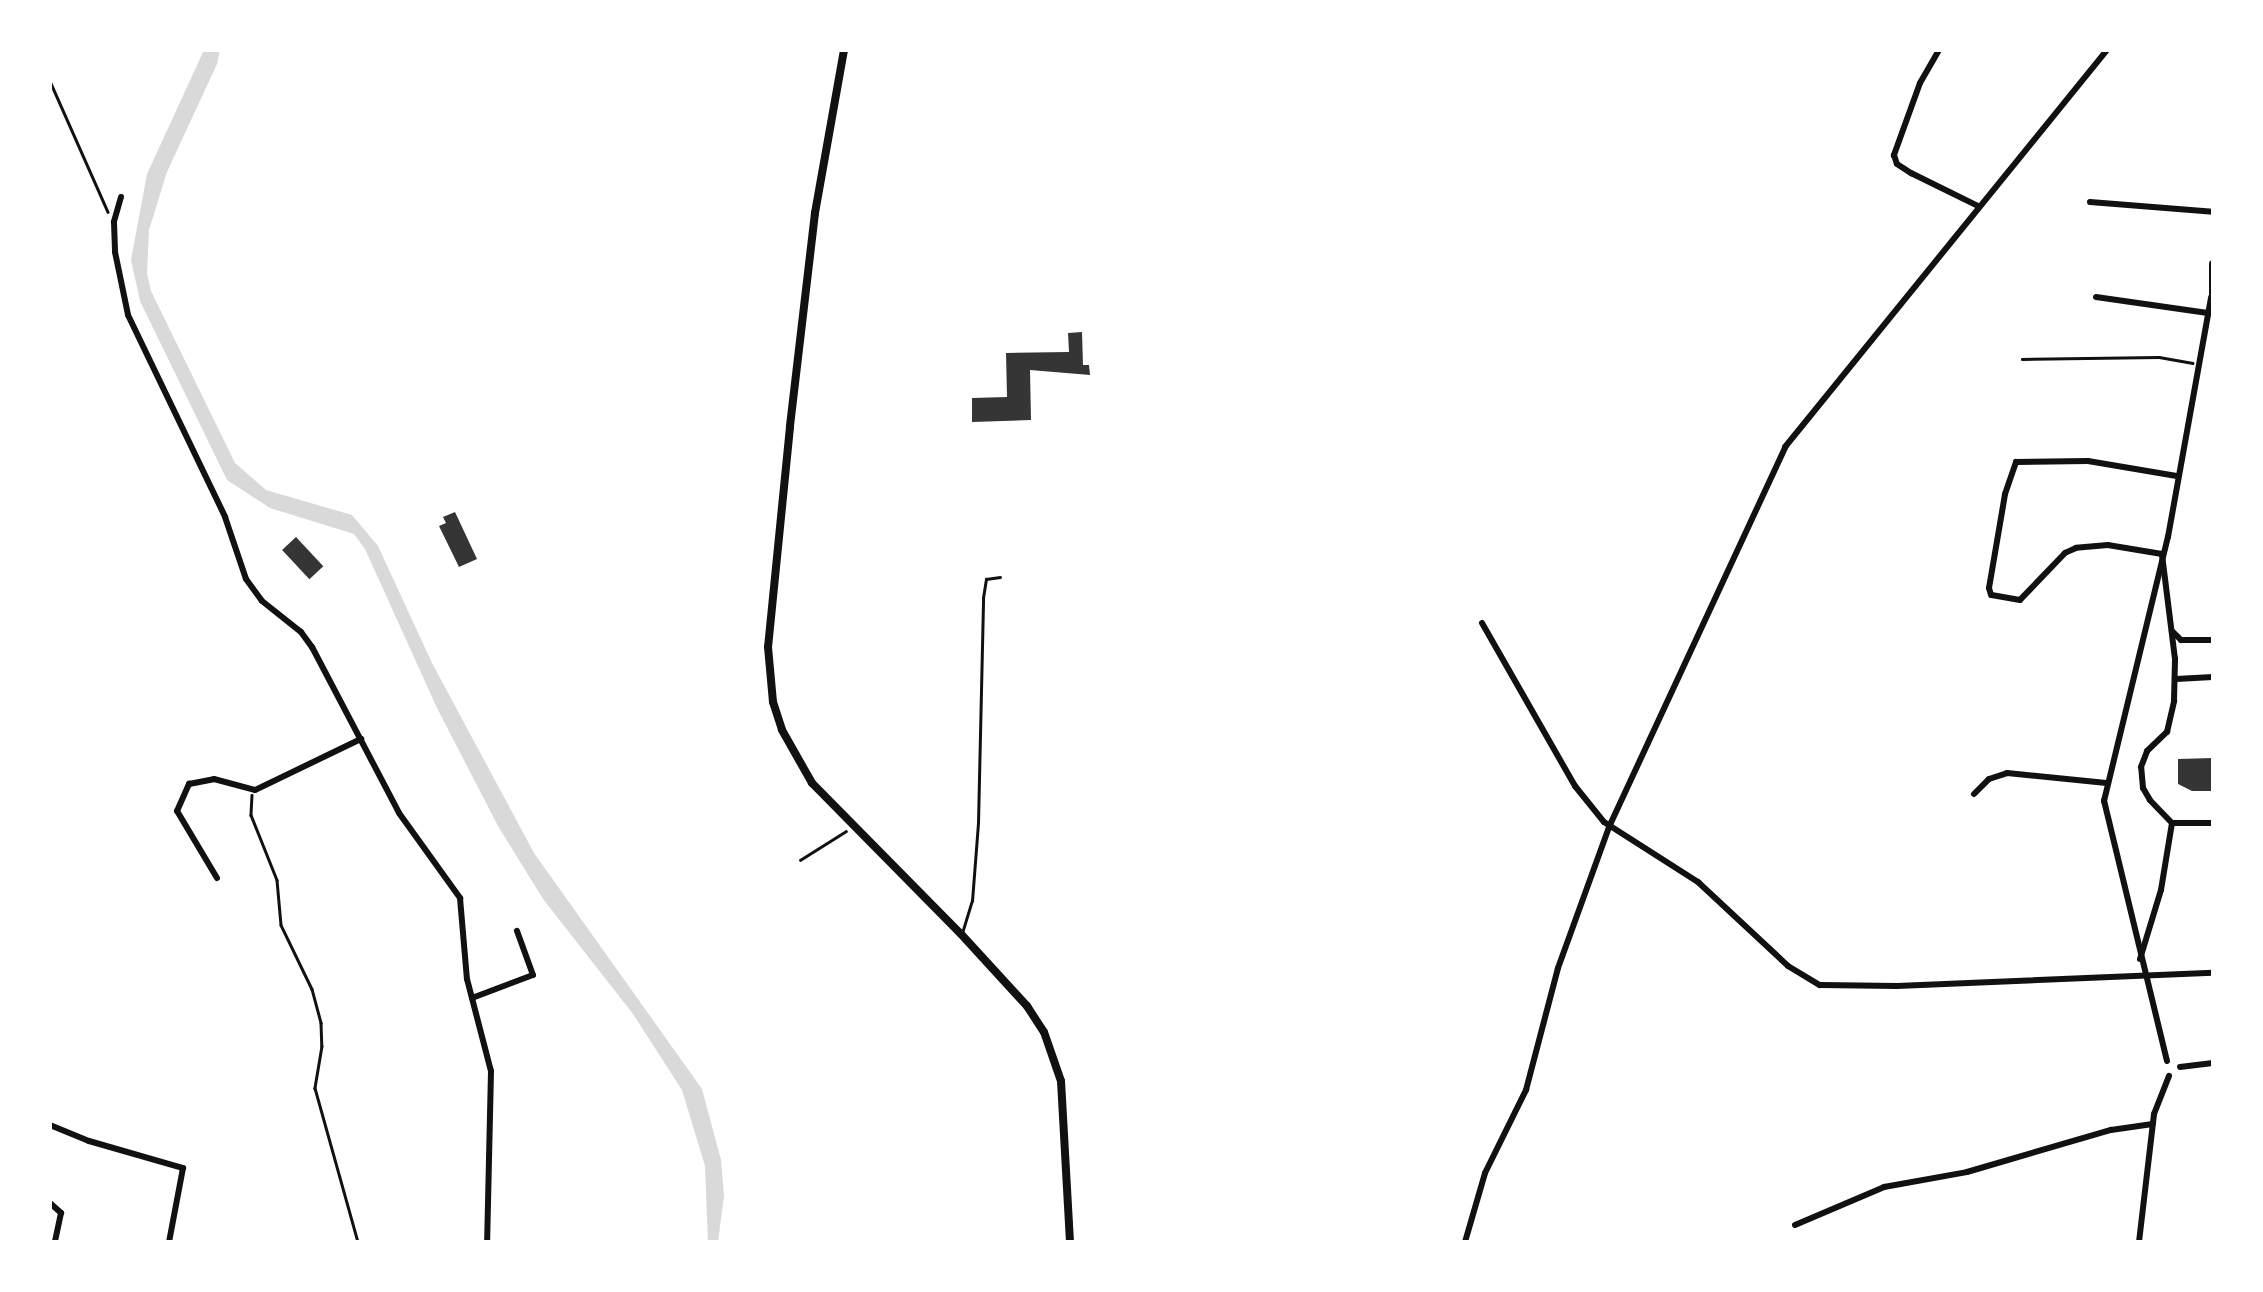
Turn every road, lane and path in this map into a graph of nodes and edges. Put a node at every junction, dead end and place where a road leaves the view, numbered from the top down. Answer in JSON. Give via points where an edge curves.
{"nodes":[{"id":1,"x":844,"y":50,"type":"edge"},
{"id":2,"x":1938,"y":50,"type":"edge"},
{"id":3,"x":2107,"y":50,"type":"edge"},
{"id":4,"x":50,"y":81,"type":"edge"},
{"id":5,"x":121,"y":198,"type":"dead end"},
{"id":6,"x":2090,"y":202,"type":"dead end"},
{"id":7,"x":1978,"y":206,"type":"junction"},
{"id":8,"x":2213,"y":212,"type":"edge"},
{"id":9,"x":114,"y":222,"type":"junction"},
{"id":10,"x":2213,"y":264,"type":"edge"},
{"id":11,"x":2096,"y":297,"type":"dead end"},
{"id":12,"x":2212,"y":298,"type":"edge"},
{"id":13,"x":2208,"y":313,"type":"junction"},
{"id":14,"x":2022,"y":359,"type":"dead end"},
{"id":15,"x":2199,"y":365,"type":"junction"},
{"id":16,"x":2178,"y":476,"type":"junction"},
{"id":17,"x":2162,"y":554,"type":"junction"},
{"id":18,"x":1000,"y":577,"type":"dead end"},
{"id":19,"x":1482,"y":624,"type":"dead end"},
{"id":20,"x":2172,"y":630,"type":"junction"},
{"id":21,"x":2213,"y":640,"type":"edge"},
{"id":22,"x":2213,"y":677,"type":"edge"},
{"id":23,"x":2176,"y":679,"type":"junction"},
{"id":24,"x":361,"y":740,"type":"junction"},
{"id":25,"x":2107,"y":782,"type":"junction"},
{"id":26,"x":255,"y":790,"type":"junction"},
{"id":27,"x":1974,"y":794,"type":"dead end"},
{"id":28,"x":2172,"y":822,"type":"junction"},
{"id":29,"x":2213,"y":822,"type":"edge"},
{"id":30,"x":852,"y":827,"type":"junction"},
{"id":31,"x":1609,"y":827,"type":"junction"},
{"id":32,"x":800,"y":860,"type":"dead end"},
{"id":33,"x":216,"y":878,"type":"dead end"},
{"id":34,"x":517,"y":931,"type":"dead end"},
{"id":35,"x":961,"y":934,"type":"junction"},
{"id":36,"x":2140,"y":958,"type":"junction"},
{"id":37,"x":2213,"y":973,"type":"edge"},
{"id":38,"x":2144,"y":974,"type":"junction"},
{"id":39,"x":472,"y":998,"type":"junction"},
{"id":40,"x":2167,"y":1061,"type":"junction"},
{"id":41,"x":2213,"y":1062,"type":"edge"},
{"id":42,"x":2180,"y":1066,"type":"junction"},
{"id":43,"x":2169,"y":1076,"type":"junction"},
{"id":44,"x":2153,"y":1124,"type":"junction"},
{"id":45,"x":50,"y":1125,"type":"edge"},
{"id":46,"x":50,"y":1203,"type":"edge"},
{"id":47,"x":1796,"y":1225,"type":"dead end"},
{"id":48,"x":55,"y":1238,"type":"edge"},
{"id":49,"x":169,"y":1242,"type":"edge"},
{"id":50,"x":358,"y":1242,"type":"edge"},
{"id":51,"x":488,"y":1242,"type":"edge"},
{"id":52,"x":1070,"y":1242,"type":"edge"},
{"id":53,"x":1464,"y":1242,"type":"edge"},
{"id":54,"x":2139,"y":1242,"type":"edge"}],
"edges":[{"from":1,"to":30,"type":"street","via":[[815,212],[769,674],[794,756]]},
{"from":2,"to":7,"type":"street","via":[[1894,155],[1911,173]]},
{"from":3,"to":7,"type":"street"},
{"from":4,"to":9,"type":"path"},
{"from":5,"to":9,"type":"street"},
{"from":6,"to":8,"type":"street"},
{"from":7,"to":31,"type":"street","via":[[1786,447]]},
{"from":9,"to":24,"type":"street","via":[[128,315],[225,517],[246,579],[301,632]]},
{"from":10,"to":12,"type":"street"},
{"from":11,"to":13,"type":"street"},
{"from":12,"to":13,"type":"street"},
{"from":13,"to":15,"type":"street"},
{"from":14,"to":15,"type":"path","via":[[2158,357]]},
{"from":15,"to":16,"type":"street"},
{"from":16,"to":17,"type":"street"},
{"from":16,"to":17,"type":"street","via":[[2088,461],[2016,462],[1988,592],[2020,600],[2076,548]]},
{"from":17,"to":20,"type":"street"},
{"from":17,"to":25,"type":"street"},
{"from":18,"to":35,"type":"lane","via":[[986,579],[978,823],[972,902]]},
{"from":19,"to":31,"type":"street","via":[[1575,786]]},
{"from":20,"to":21,"type":"street","via":[[2181,640]]},
{"from":20,"to":23,"type":"street"},
{"from":22,"to":23,"type":"street"},
{"from":23,"to":28,"type":"street","via":[[2170,726],[2147,750],[2142,767],[2150,800]]},
{"from":24,"to":26,"type":"street"},
{"from":24,"to":39,"type":"street","via":[[399,813],[460,898]]},
{"from":25,"to":27,"type":"street","via":[[2007,772]]},
{"from":25,"to":36,"type":"street","via":[[2106,818]]},
{"from":26,"to":33,"type":"street","via":[[200,779],[180,796],[177,811]]},
{"from":26,"to":50,"type":"path","via":[[249,806],[276,880],[281,924],[321,1022],[314,1088]]},
{"from":28,"to":29,"type":"street"},
{"from":28,"to":36,"type":"street"},
{"from":30,"to":32,"type":"path"},
{"from":30,"to":35,"type":"street"},
{"from":31,"to":38,"type":"street","via":[[1698,882],[1788,966],[1820,984]]},
{"from":31,"to":53,"type":"street","via":[[1558,968],[1526,1090],[1485,1173]]},
{"from":34,"to":39,"type":"street","via":[[533,975]]},
{"from":35,"to":52,"type":"street","via":[[1027,1006],[1053,1051],[1063,1094]]},
{"from":36,"to":38,"type":"street"},
{"from":37,"to":38,"type":"street"},
{"from":38,"to":40,"type":"street"},
{"from":39,"to":51,"type":"street","via":[[491,1071]]},
{"from":40,"to":42,"type":"street"},
{"from":40,"to":43,"type":"street","via":[[2163,1070]]},
{"from":41,"to":42,"type":"street"},
{"from":42,"to":43,"type":"street"},
{"from":43,"to":44,"type":"street"},
{"from":44,"to":47,"type":"street","via":[[1884,1187]]},
{"from":44,"to":54,"type":"street"},
{"from":45,"to":49,"type":"street","via":[[182,1168]]},
{"from":46,"to":48,"type":"street","via":[[61,1213]]}]}
